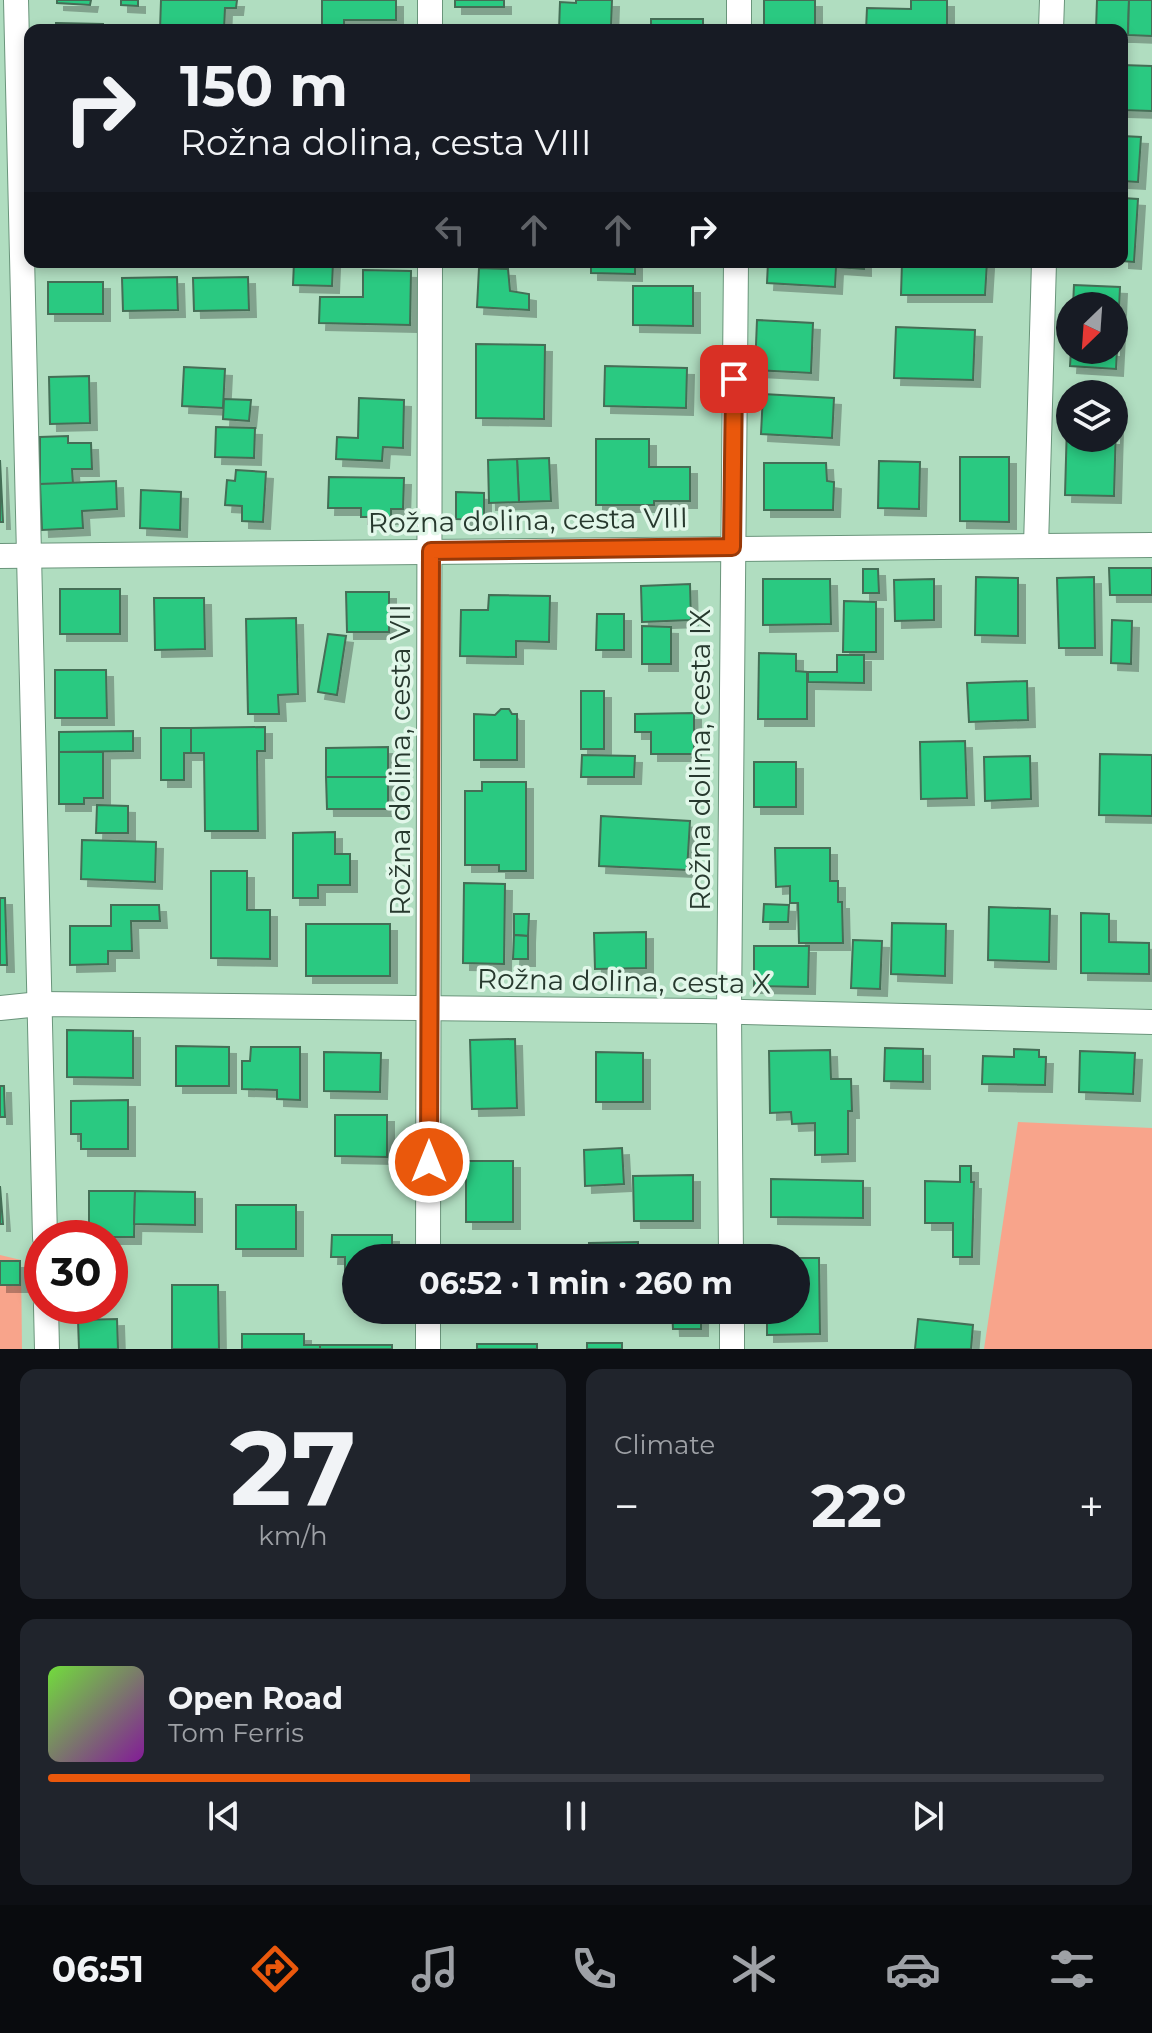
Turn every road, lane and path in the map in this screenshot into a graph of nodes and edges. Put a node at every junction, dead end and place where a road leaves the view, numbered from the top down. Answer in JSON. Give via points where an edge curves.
{"nodes":[{"id":1,"x":16,"y":0,"type":"edge"},
{"id":2,"x":430,"y":0,"type":"edge"},
{"id":3,"x":739,"y":0,"type":"edge"},
{"id":4,"x":1052,"y":0,"type":"edge"},
{"id":5,"x":430,"y":24,"type":"edge"},
{"id":6,"x":739,"y":24,"type":"edge"},
{"id":7,"x":1051,"y":24,"type":"edge"},
{"id":8,"x":430,"y":268,"type":"edge"},
{"id":9,"x":736,"y":268,"type":"edge"},
{"id":10,"x":1044,"y":268,"type":"edge"},
{"id":11,"x":1152,"y":545,"type":"edge"},
{"id":12,"x":1036,"y":546,"type":"junction"},
{"id":13,"x":732,"y":547,"type":"junction"},
{"id":14,"x":431,"y":551,"type":"junction"},
{"id":15,"x":30,"y":555,"type":"junction"},
{"id":16,"x":0,"y":556,"type":"edge"},
{"id":17,"x":40,"y":1004,"type":"junction"},
{"id":18,"x":0,"y":1008,"type":"edge"},
{"id":19,"x":430,"y":1008,"type":"junction"},
{"id":20,"x":729,"y":1012,"type":"junction"},
{"id":21,"x":1152,"y":1022,"type":"edge"},
{"id":22,"x":45,"y":1220,"type":"edge"},
{"id":23,"x":428,"y":1244,"type":"edge"},
{"id":24,"x":731,"y":1244,"type":"edge"},
{"id":25,"x":46,"y":1324,"type":"edge"},
{"id":26,"x":428,"y":1324,"type":"edge"},
{"id":27,"x":732,"y":1324,"type":"edge"},
{"id":28,"x":47,"y":1349,"type":"edge"},
{"id":29,"x":428,"y":1349,"type":"edge"},
{"id":30,"x":732,"y":1349,"type":"edge"}],
"edges":[{"from":1,"to":15,"type":"street"},
{"from":2,"to":5,"type":"street"},
{"from":3,"to":6,"type":"street"},
{"from":4,"to":7,"type":"street"},
{"from":8,"to":14,"type":"street","name":"Rožna dolina, cesta VII"},
{"from":9,"to":13,"type":"street","name":"Rožna dolina, cesta IX"},
{"from":10,"to":12,"type":"street"},
{"from":11,"to":12,"type":"street","name":"Rožna dolina, cesta VIII"},
{"from":12,"to":13,"type":"street","name":"Rožna dolina, cesta VIII"},
{"from":13,"to":14,"type":"street","name":"Rožna dolina, cesta VIII"},
{"from":13,"to":20,"type":"street","name":"Rožna dolina, cesta IX"},
{"from":14,"to":15,"type":"street","name":"Rožna dolina, cesta VIII"},
{"from":14,"to":19,"type":"street","name":"Rožna dolina, cesta VII"},
{"from":15,"to":16,"type":"street","name":"Rožna dolina, cesta VIII"},
{"from":15,"to":17,"type":"street"},
{"from":17,"to":18,"type":"street","name":"Rožna dolina, cesta X"},
{"from":17,"to":19,"type":"street","name":"Rožna dolina, cesta X"},
{"from":17,"to":22,"type":"street"},
{"from":19,"to":20,"type":"street","name":"Rožna dolina, cesta X"},
{"from":19,"to":23,"type":"street","name":"Rožna dolina, cesta VII"},
{"from":20,"to":21,"type":"street","name":"Rožna dolina, cesta X"},
{"from":20,"to":24,"type":"street","name":"Rožna dolina, cesta IX"},
{"from":25,"to":28,"type":"street"},
{"from":26,"to":29,"type":"street"},
{"from":27,"to":30,"type":"street"}]}
